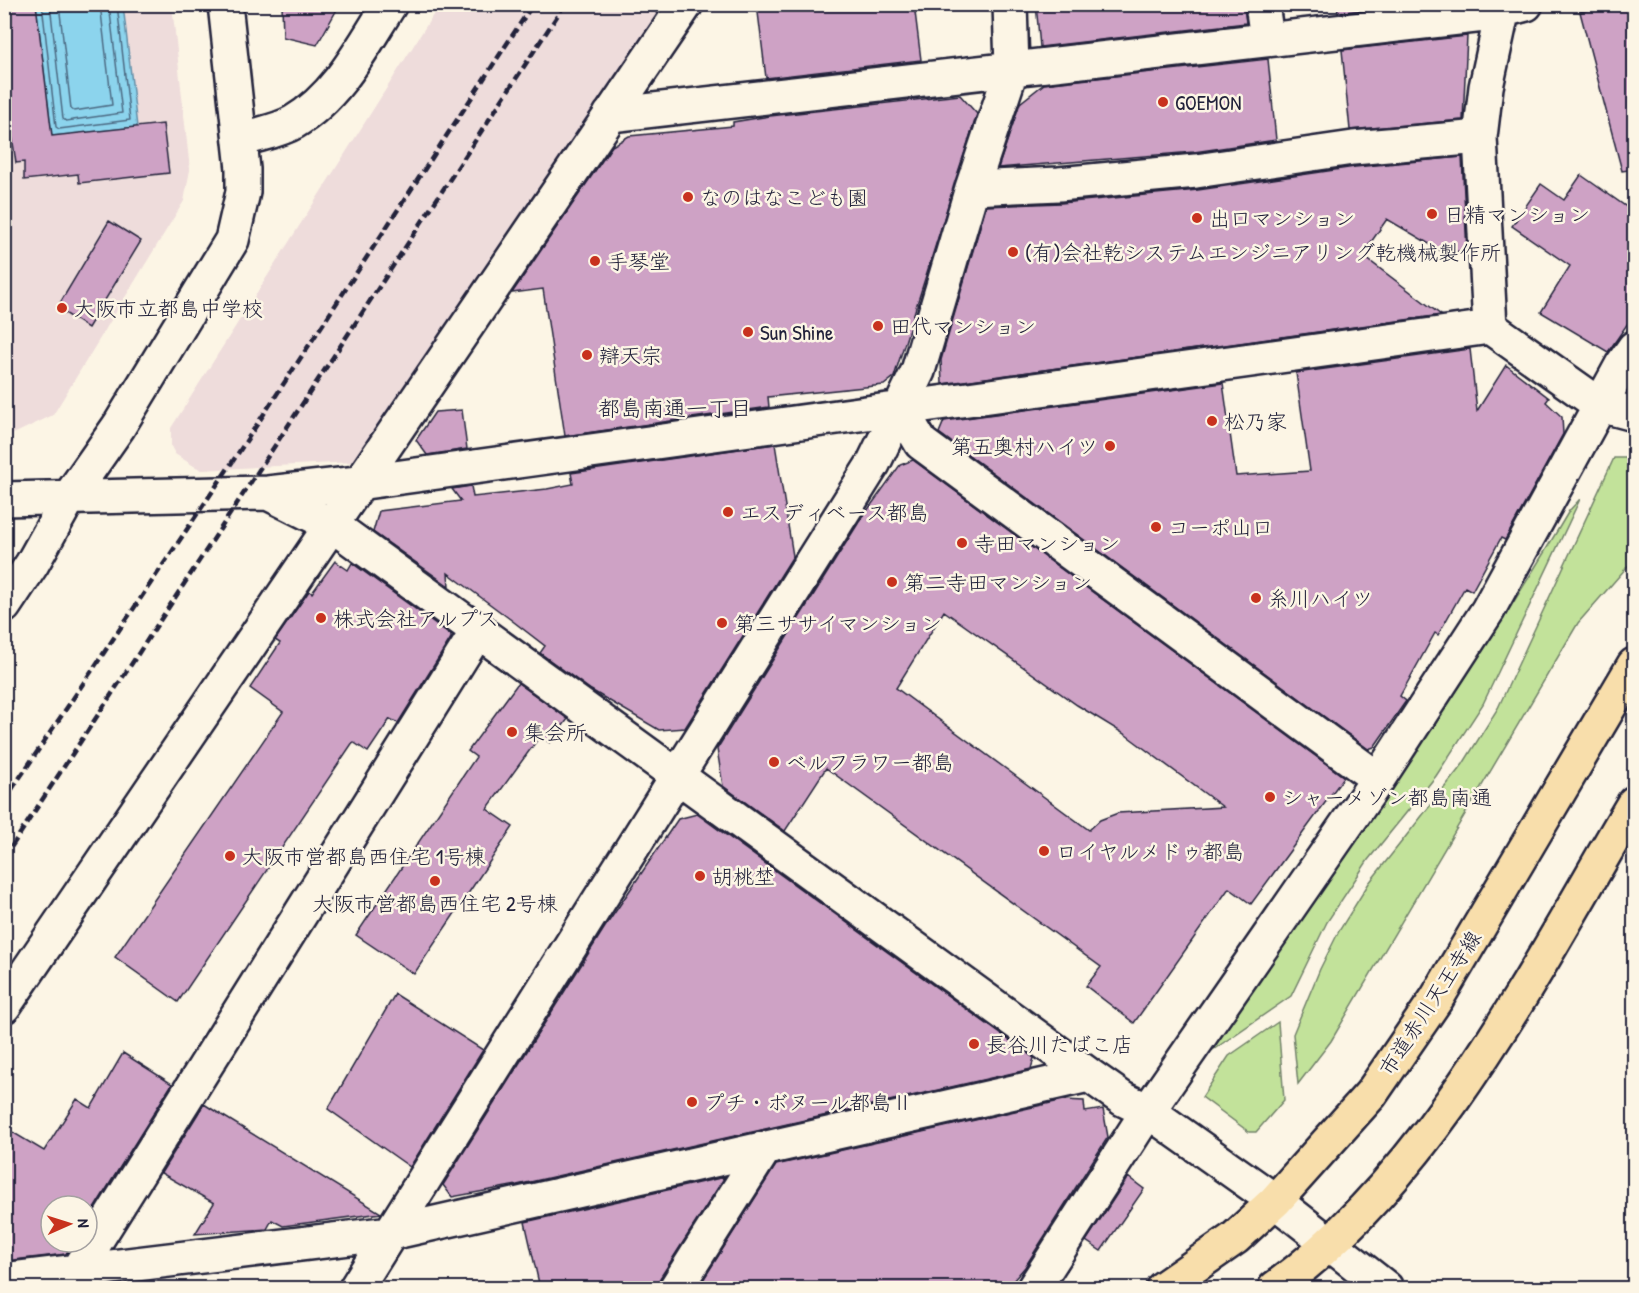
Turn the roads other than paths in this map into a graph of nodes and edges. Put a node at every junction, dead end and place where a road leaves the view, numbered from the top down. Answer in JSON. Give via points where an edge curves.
{"nodes":[{"id":1,"x":225,"y":4,"type":"edge"},
{"id":2,"x":390,"y":4,"type":"edge"},
{"id":3,"x":686,"y":4,"type":"edge"},
{"id":4,"x":1010,"y":4,"type":"edge"},
{"id":5,"x":1262,"y":4,"type":"edge"},
{"id":6,"x":1512,"y":6,"type":"edge"},
{"id":7,"x":1267,"y":39,"type":"junction"},
{"id":8,"x":1012,"y":68,"type":"junction"},
{"id":9,"x":610,"y":115,"type":"junction"},
{"id":10,"x":1480,"y":137,"type":"junction"},
{"id":11,"x":241,"y":140,"type":"junction"},
{"id":12,"x":972,"y":188,"type":"junction"},
{"id":13,"x":1490,"y":327,"type":"junction"},
{"id":14,"x":1635,"y":348,"type":"edge"},
{"id":15,"x":1600,"y":405,"type":"junction"},
{"id":16,"x":901,"y":409,"type":"junction"},
{"id":17,"x":1635,"y":414,"type":"edge"},
{"id":18,"x":358,"y":483,"type":"junction"},
{"id":19,"x":268,"y":493,"type":"junction"},
{"id":20,"x":70,"y":496,"type":"junction"},
{"id":21,"x":4,"y":500,"type":"edge"},
{"id":22,"x":332,"y":525,"type":"junction"},
{"id":23,"x":4,"y":606,"type":"edge"},
{"id":24,"x":478,"y":629,"type":"junction"},
{"id":25,"x":1635,"y":664,"type":"edge"},
{"id":26,"x":677,"y":778,"type":"junction"},
{"id":27,"x":1378,"y":779,"type":"junction"},
{"id":28,"x":1635,"y":803,"type":"edge"},
{"id":29,"x":4,"y":1006,"type":"edge"},
{"id":30,"x":1089,"y":1075,"type":"junction"},
{"id":31,"x":1148,"y":1112,"type":"junction"},
{"id":32,"x":765,"y":1148,"type":"junction"},
{"id":33,"x":1275,"y":1201,"type":"junction"},
{"id":34,"x":391,"y":1233,"type":"junction"},
{"id":35,"x":1330,"y":1243,"type":"junction"},
{"id":36,"x":4,"y":1280,"type":"edge"},
{"id":37,"x":72,"y":1280,"type":"edge"},
{"id":38,"x":356,"y":1288,"type":"edge"},
{"id":39,"x":676,"y":1288,"type":"edge"},
{"id":40,"x":1034,"y":1288,"type":"edge"},
{"id":41,"x":1163,"y":1288,"type":"edge"},
{"id":42,"x":1275,"y":1288,"type":"edge"},
{"id":43,"x":1386,"y":1288,"type":"edge"}],
"edges":[{"from":1,"to":11,"type":"street"},
{"from":2,"to":11,"type":"street","via":[[345,75],[314,107],[293,123]]},
{"from":3,"to":9,"type":"street"},
{"from":4,"to":8,"type":"street"},
{"from":5,"to":7,"type":"street"},
{"from":6,"to":7,"type":"street","via":[[1484,15]]},
{"from":6,"to":10,"type":"street","via":[[1486,87]]},
{"from":7,"to":8,"type":"street"},
{"from":8,"to":9,"type":"street"},
{"from":8,"to":12,"type":"street"},
{"from":9,"to":18,"type":"street"},
{"from":10,"to":12,"type":"street","via":[[1353,148],[1196,171]]},
{"from":10,"to":13,"type":"street"},
{"from":11,"to":20,"type":"street","via":[[243,192],[232,240],[119,426]]},
{"from":12,"to":16,"type":"street","via":[[918,370]]},
{"from":13,"to":15,"type":"street"},
{"from":13,"to":16,"type":"street"},
{"from":14,"to":15,"type":"street"},
{"from":15,"to":17,"type":"street"},
{"from":15,"to":27,"type":"street","via":[[1488,610]]},
{"from":16,"to":18,"type":"street"},
{"from":16,"to":26,"type":"street","via":[[873,464]]},
{"from":16,"to":27,"type":"street","via":[[921,443]]},
{"from":18,"to":19,"type":"street"},
{"from":18,"to":22,"type":"street"},
{"from":19,"to":20,"type":"street"},
{"from":19,"to":22,"type":"street"},
{"from":20,"to":21,"type":"street"},
{"from":20,"to":23,"type":"street"},
{"from":22,"to":24,"type":"street"},
{"from":22,"to":29,"type":"street"},
{"from":24,"to":26,"type":"street"},
{"from":24,"to":37,"type":"street"},
{"from":25,"to":33,"type":"main road","name":"市道赤川天王寺線","via":[[1437,998],[1371,1094]]},
{"from":26,"to":30,"type":"street"},
{"from":26,"to":34,"type":"street"},
{"from":27,"to":31,"type":"street"},
{"from":28,"to":35,"type":"main road","via":[[1454,1099],[1367,1207]]},
{"from":30,"to":31,"type":"street"},
{"from":30,"to":32,"type":"street"},
{"from":31,"to":33,"type":"street"},
{"from":31,"to":40,"type":"street"},
{"from":32,"to":34,"type":"street"},
{"from":32,"to":39,"type":"street"},
{"from":33,"to":35,"type":"street"},
{"from":33,"to":41,"type":"main road","name":"市道赤川天王寺線","via":[[1235,1238]]},
{"from":34,"to":37,"type":"street"},
{"from":34,"to":38,"type":"street"},
{"from":35,"to":42,"type":"main road"},
{"from":35,"to":43,"type":"street"},
{"from":36,"to":37,"type":"street"}]}
